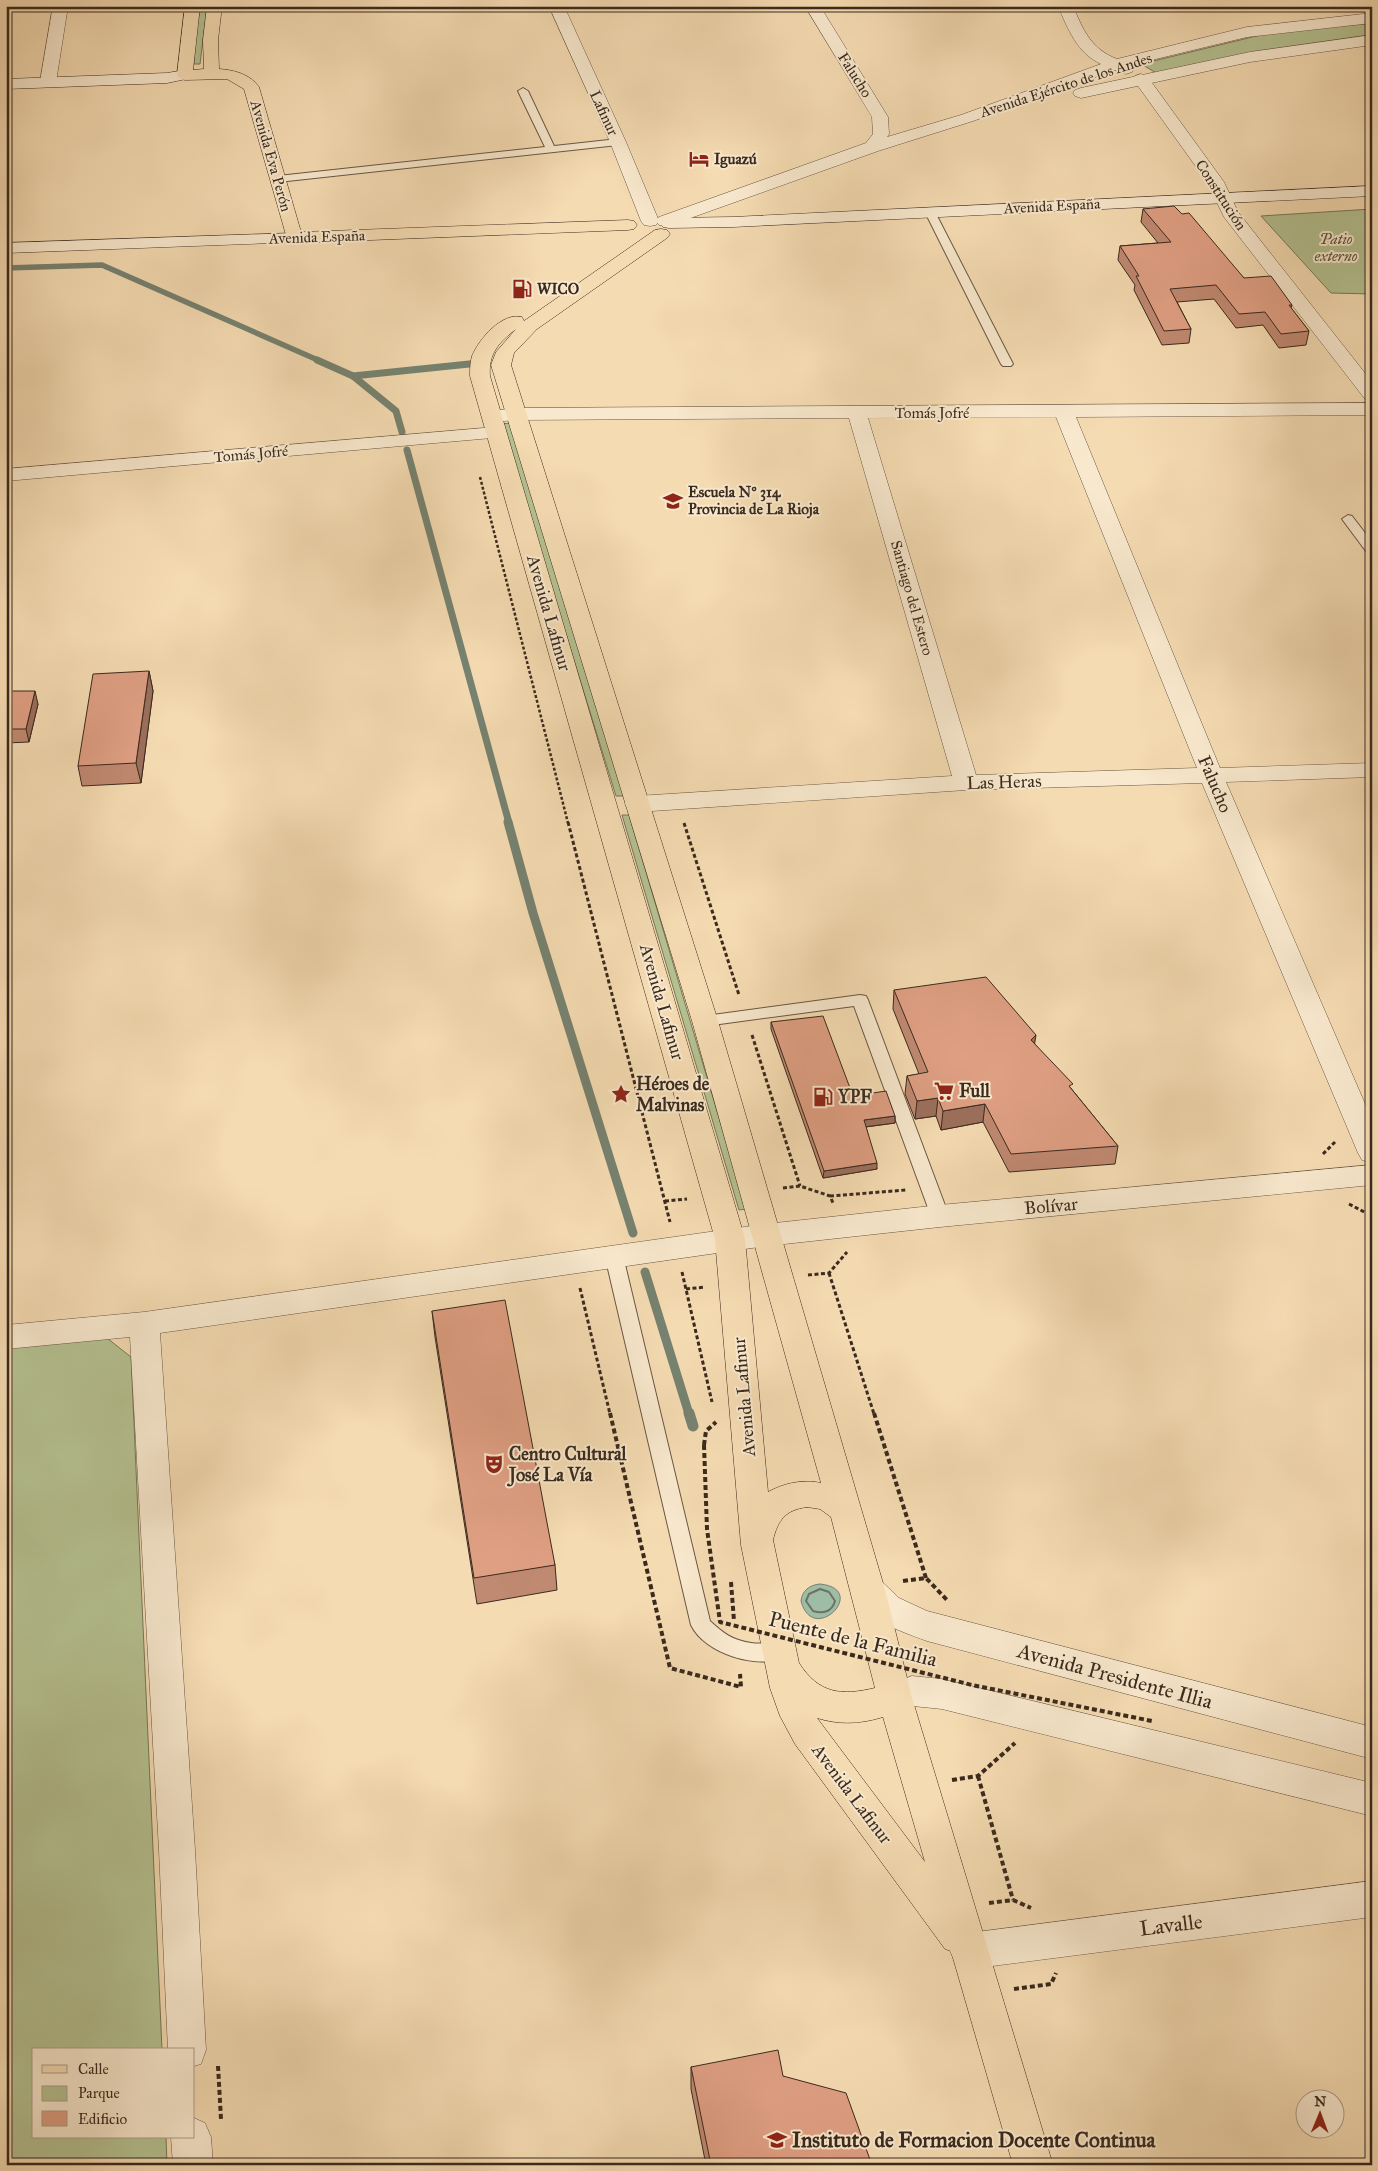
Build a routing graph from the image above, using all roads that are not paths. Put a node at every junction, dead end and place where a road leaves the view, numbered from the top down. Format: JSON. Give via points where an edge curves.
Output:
{"nodes":[{"id":1,"x":61,"y":6,"type":"edge"},
{"id":2,"x":193,"y":6,"type":"edge"},
{"id":3,"x":215,"y":6,"type":"edge"},
{"id":4,"x":556,"y":6,"type":"edge"},
{"id":5,"x":812,"y":6,"type":"edge"},
{"id":6,"x":1065,"y":6,"type":"edge"},
{"id":7,"x":1372,"y":18,"type":"edge"},
{"id":8,"x":1372,"y":40,"type":"edge"},
{"id":9,"x":1117,"y":64,"type":"junction"},
{"id":10,"x":212,"y":74,"type":"junction"},
{"id":11,"x":185,"y":75,"type":"junction"},
{"id":12,"x":6,"y":78,"type":"edge"},
{"id":13,"x":1141,"y":79,"type":"junction"},
{"id":14,"x":49,"y":80,"type":"junction"},
{"id":15,"x":6,"y":84,"type":"edge"},
{"id":16,"x":523,"y":91,"type":"dead end"},
{"id":17,"x":967,"y":118,"type":"junction"},
{"id":18,"x":618,"y":142,"type":"junction"},
{"id":19,"x":872,"y":147,"type":"junction"},
{"id":20,"x":551,"y":150,"type":"junction"},
{"id":21,"x":278,"y":180,"type":"junction"},
{"id":22,"x":1372,"y":191,"type":"edge"},
{"id":23,"x":1223,"y":198,"type":"junction"},
{"id":24,"x":930,"y":212,"type":"junction"},
{"id":25,"x":655,"y":227,"type":"junction"},
{"id":26,"x":294,"y":238,"type":"junction"},
{"id":27,"x":6,"y":248,"type":"edge"},
{"id":28,"x":1007,"y":364,"type":"dead end"},
{"id":29,"x":1372,"y":395,"type":"edge"},
{"id":30,"x":1372,"y":409,"type":"edge"},
{"id":31,"x":1064,"y":412,"type":"junction"},
{"id":32,"x":857,"y":413,"type":"junction"},
{"id":33,"x":501,"y":421,"type":"junction"},
{"id":34,"x":6,"y":476,"type":"edge"},
{"id":35,"x":1348,"y":519,"type":"dead end"},
{"id":36,"x":1372,"y":551,"type":"edge"},
{"id":37,"x":1372,"y":770,"type":"edge"},
{"id":38,"x":1212,"y":777,"type":"junction"},
{"id":39,"x":966,"y":783,"type":"junction"},
{"id":40,"x":637,"y":804,"type":"junction"},
{"id":41,"x":705,"y":1021,"type":"junction"},
{"id":42,"x":1372,"y":1153,"type":"edge"},
{"id":43,"x":1372,"y":1175,"type":"edge"},
{"id":44,"x":940,"y":1216,"type":"junction"},
{"id":45,"x":766,"y":1235,"type":"junction"},
{"id":46,"x":730,"y":1239,"type":"junction"},
{"id":47,"x":614,"y":1256,"type":"junction"},
{"id":48,"x":144,"y":1324,"type":"junction"},
{"id":49,"x":6,"y":1337,"type":"edge"},
{"id":50,"x":844,"y":1509,"type":"junction"},
{"id":51,"x":757,"y":1545,"type":"junction"},
{"id":52,"x":868,"y":1590,"type":"junction"},
{"id":53,"x":780,"y":1657,"type":"junction"},
{"id":54,"x":895,"y":1698,"type":"junction"},
{"id":55,"x":1372,"y":1743,"type":"edge"},
{"id":56,"x":1372,"y":1800,"type":"edge"},
{"id":57,"x":1372,"y":1899,"type":"edge"},
{"id":58,"x":969,"y":1951,"type":"junction"},
{"id":59,"x":202,"y":2055,"type":"edge"},
{"id":60,"x":206,"y":2133,"type":"edge"},
{"id":61,"x":193,"y":2165,"type":"edge"},
{"id":62,"x":1033,"y":2165,"type":"edge"}],
"edges":[{"from":1,"to":14,"type":"street"},
{"from":2,"to":11,"type":"main road"},
{"from":3,"to":10,"type":"main road","via":[[210,43]]},
{"from":4,"to":18,"type":"street","name":"Lafinur"},
{"from":5,"to":19,"type":"street","name":"Falucho","via":[[880,117],[881,134]]},
{"from":6,"to":9,"type":"street","name":"Constitución","via":[[1089,51]]},
{"from":7,"to":9,"type":"street","name":"Avenida Ejército de los Andes","via":[[1247,32]]},
{"from":8,"to":13,"type":"street","name":"Avenida Ejército de los Andes","via":[[1283,51]]},
{"from":9,"to":13,"type":"street","name":"Constitución"},
{"from":9,"to":17,"type":"street","name":"Avenida Ejército de los Andes"},
{"from":10,"to":11,"type":"main road","name":"Avenida Eva Perón"},
{"from":10,"to":21,"type":"main road","name":"Avenida Eva Perón","via":[[229,74],[250,86]]},
{"from":11,"to":14,"type":"street"},
{"from":12,"to":14,"type":"street"},
{"from":13,"to":17,"type":"street","name":"Avenida Ejército de los Andes"},
{"from":13,"to":23,"type":"street","name":"Constitución"},
{"from":14,"to":15,"type":"street"},
{"from":16,"to":20,"type":"lane"},
{"from":17,"to":19,"type":"street","name":"Avenida Ejército de los Andes"},
{"from":18,"to":20,"type":"lane"},
{"from":18,"to":25,"type":"street","name":"Lafinur"},
{"from":19,"to":25,"type":"street","name":"Avenida Ejército de los Andes"},
{"from":20,"to":21,"type":"lane"},
{"from":21,"to":26,"type":"main road","name":"Avenida Eva Perón"},
{"from":22,"to":23,"type":"street","name":"Avenida España"},
{"from":23,"to":24,"type":"street","name":"Avenida España"},
{"from":23,"to":29,"type":"street","name":"Constitución","via":[[1230,213]]},
{"from":24,"to":25,"type":"street","name":"Avenida España"},
{"from":24,"to":28,"type":"lane"},
{"from":25,"to":26,"type":"main road","name":"Avenida España"},
{"from":25,"to":33,"type":"main road","name":"Avenida Lafinur","via":[[503,329],[487,345],[479,368]]},
{"from":26,"to":27,"type":"street","name":"Avenida España"},
{"from":30,"to":31,"type":"street","name":"Tomás Jofré"},
{"from":31,"to":32,"type":"street","name":"Tomás Jofré"},
{"from":31,"to":38,"type":"street","name":"Falucho"},
{"from":32,"to":33,"type":"street","name":"Tomás Jofré"},
{"from":32,"to":39,"type":"street","name":"Santiago del Estero"},
{"from":33,"to":34,"type":"street","name":"Tomás Jofré","via":[[470,435]]},
{"from":33,"to":40,"type":"main road","name":"Avenida Lafinur"},
{"from":33,"to":46,"type":"main road","name":"Avenida Lafinur"},
{"from":35,"to":36,"type":"lane"},
{"from":37,"to":38,"type":"street","name":"Las Heras"},
{"from":38,"to":39,"type":"street","name":"Las Heras"},
{"from":38,"to":42,"type":"street","name":"Falucho"},
{"from":39,"to":40,"type":"street","name":"Las Heras"},
{"from":40,"to":41,"type":"main road","name":"Avenida Lafinur"},
{"from":41,"to":44,"type":"lane","via":[[860,1000]]},
{"from":41,"to":45,"type":"main road","name":"Avenida Lafinur"},
{"from":43,"to":44,"type":"street","name":"Bolívar"},
{"from":44,"to":45,"type":"street","name":"Bolívar"},
{"from":45,"to":46,"type":"street","name":"Bolívar"},
{"from":45,"to":50,"type":"main road","name":"Avenida Lafinur"},
{"from":46,"to":47,"type":"street","name":"Bolívar"},
{"from":46,"to":51,"type":"main road","name":"Avenida Lafinur"},
{"from":47,"to":48,"type":"street","name":"Bolívar"},
{"from":47,"to":53,"type":"lane","via":[[700,1625],[722,1644]]},
{"from":48,"to":49,"type":"street","name":"Bolívar"},
{"from":48,"to":59,"type":"street"},
{"from":50,"to":51,"type":"main road","via":[[816,1495],[784,1498],[772,1506],[760,1522]]},
{"from":50,"to":52,"type":"main road","name":"Avenida Lafinur"},
{"from":51,"to":53,"type":"main road","name":"Avenida Lafinur"},
{"from":52,"to":54,"type":"main road","name":"Avenida Lafinur"},
{"from":52,"to":55,"type":"street","name":"Avenida Presidente Illia","via":[[890,1611],[927,1626]]},
{"from":53,"to":54,"type":"main road","via":[[793,1684],[822,1704],[853,1709]]},
{"from":53,"to":58,"type":"main road","name":"Avenida Lafinur","via":[[790,1700],[807,1732]]},
{"from":54,"to":56,"type":"street","via":[[912,1691],[930,1692]]},
{"from":54,"to":58,"type":"main road","name":"Avenida Lafinur"},
{"from":57,"to":58,"type":"street","name":"Lavalle"},
{"from":58,"to":62,"type":"main road","name":"Avenida Lafinur"},
{"from":60,"to":61,"type":"street"}]}
